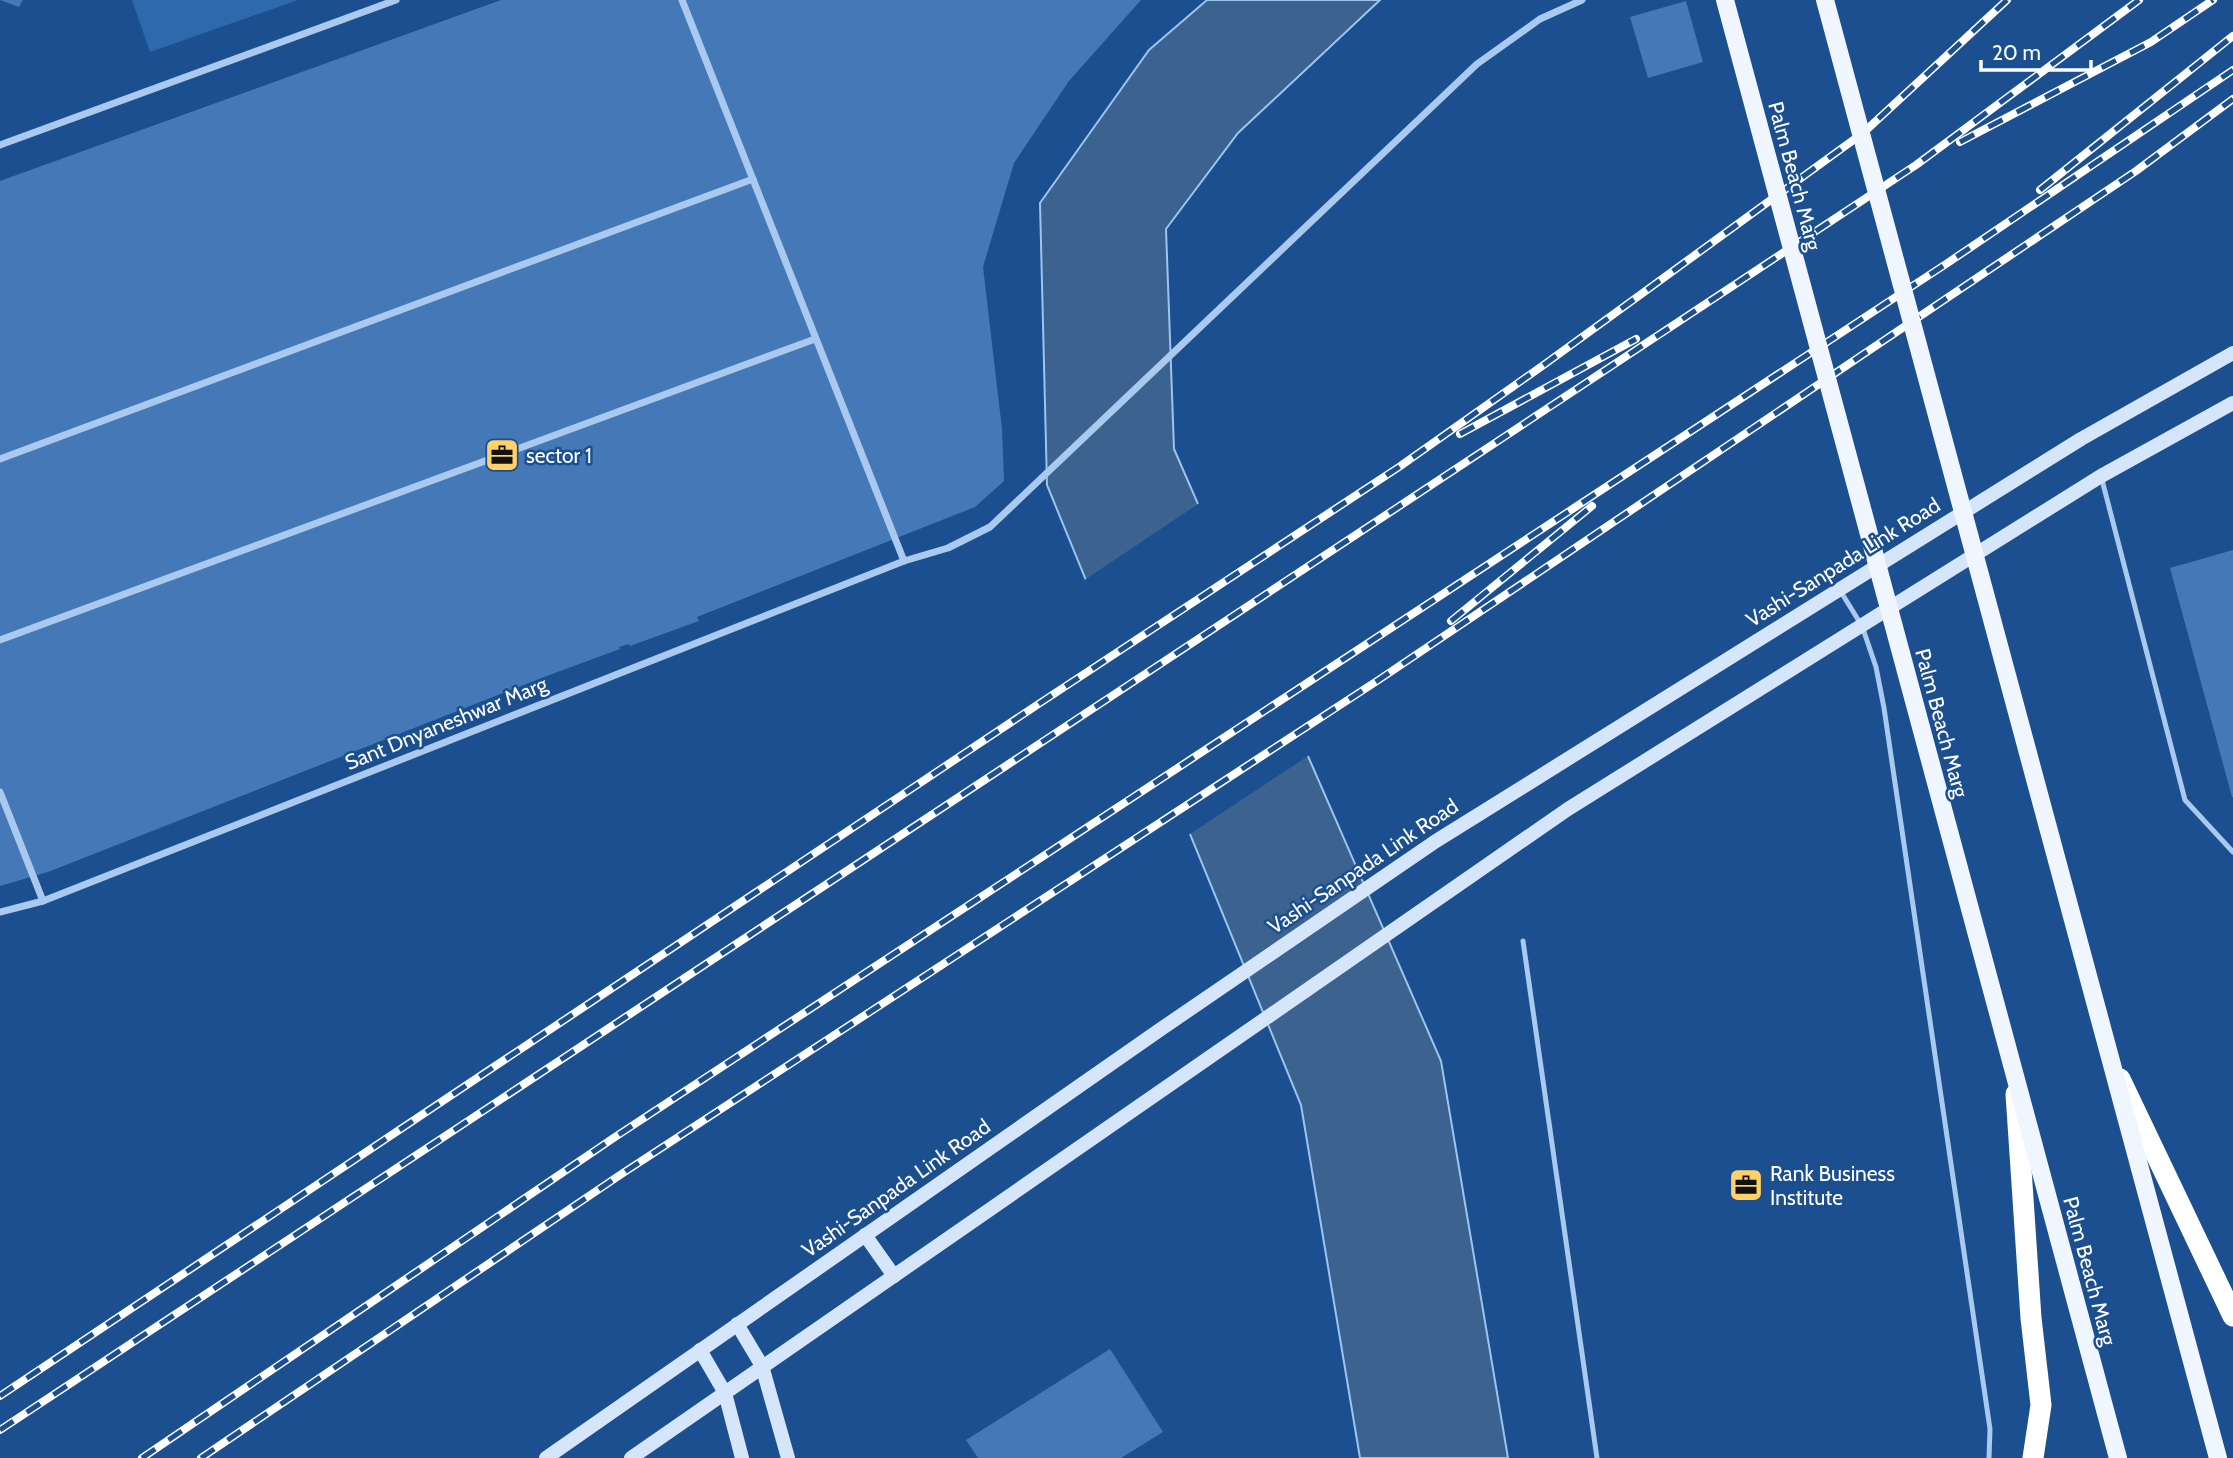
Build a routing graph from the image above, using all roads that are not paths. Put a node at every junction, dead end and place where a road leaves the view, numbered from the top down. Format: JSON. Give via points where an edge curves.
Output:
{"nodes":[{"id":1,"x":396,"y":0,"type":"edge"},
{"id":2,"x":682,"y":0,"type":"edge"},
{"id":3,"x":1582,"y":0,"type":"edge"},
{"id":4,"x":1724,"y":0,"type":"edge"},
{"id":5,"x":1825,"y":0,"type":"edge"},
{"id":6,"x":0,"y":145,"type":"edge"},
{"id":7,"x":753,"y":179,"type":"junction"},
{"id":8,"x":815,"y":339,"type":"junction"},
{"id":9,"x":2233,"y":353,"type":"edge"},
{"id":10,"x":2233,"y":403,"type":"edge"},
{"id":11,"x":0,"y":459,"type":"edge"},
{"id":12,"x":2101,"y":477,"type":"junction"},
{"id":13,"x":904,"y":562,"type":"junction"},
{"id":14,"x":1840,"y":589,"type":"junction"},
{"id":15,"x":1862,"y":626,"type":"junction"},
{"id":16,"x":0,"y":640,"type":"edge"},
{"id":17,"x":0,"y":792,"type":"edge"},
{"id":18,"x":2233,"y":852,"type":"edge"},
{"id":19,"x":43,"y":901,"type":"junction"},
{"id":20,"x":0,"y":912,"type":"edge"},
{"id":21,"x":1523,"y":941,"type":"dead end"},
{"id":22,"x":2110,"y":1059,"type":"junction"},
{"id":23,"x":2016,"y":1085,"type":"junction"},
{"id":24,"x":865,"y":1235,"type":"junction"},
{"id":25,"x":894,"y":1276,"type":"junction"},
{"id":26,"x":2233,"y":1317,"type":"edge"},
{"id":27,"x":737,"y":1324,"type":"junction"},
{"id":28,"x":700,"y":1350,"type":"junction"},
{"id":29,"x":762,"y":1366,"type":"junction"},
{"id":30,"x":725,"y":1393,"type":"junction"},
{"id":31,"x":546,"y":1458,"type":"edge"},
{"id":32,"x":631,"y":1458,"type":"edge"},
{"id":33,"x":742,"y":1458,"type":"edge"},
{"id":34,"x":788,"y":1458,"type":"edge"},
{"id":35,"x":1597,"y":1458,"type":"edge"},
{"id":36,"x":1989,"y":1458,"type":"edge"},
{"id":37,"x":2033,"y":1458,"type":"edge"},
{"id":38,"x":2118,"y":1458,"type":"edge"},
{"id":39,"x":2218,"y":1458,"type":"edge"}],
"edges":[{"from":1,"to":6,"type":"street"},
{"from":2,"to":7,"type":"street"},
{"from":3,"to":13,"type":"street","name":"Sant Dnyaneshwar Marg","via":[[1540,19],[1477,64],[990,527],[948,548]]},
{"from":4,"to":23,"type":"main road","name":"Palm Beach Marg","bridge":true},
{"from":5,"to":22,"type":"main road","bridge":true},
{"from":7,"to":8,"type":"street"},
{"from":7,"to":11,"type":"street"},
{"from":8,"to":13,"type":"street"},
{"from":8,"to":16,"type":"street"},
{"from":9,"to":14,"type":"main road","name":"Vashi-Sanpada Link Road","via":[[2081,439]]},
{"from":10,"to":12,"type":"main road"},
{"from":12,"to":15,"type":"main road"},
{"from":12,"to":18,"type":"lane","via":[[2185,800]]},
{"from":13,"to":19,"type":"street","name":"Sant Dnyaneshwar Marg"},
{"from":14,"to":15,"type":"lane"},
{"from":14,"to":24,"type":"main road","name":"Vashi-Sanpada Link Road","via":[[1436,841]]},
{"from":15,"to":25,"type":"main road","via":[[1567,809]]},
{"from":15,"to":36,"type":"lane","via":[[1884,708],[1990,1429]]},
{"from":17,"to":19,"type":"street"},
{"from":19,"to":20,"type":"street","name":"Sant Dnyaneshwar Marg"},
{"from":21,"to":35,"type":"lane"},
{"from":22,"to":26,"type":"highway","bridge":true},
{"from":22,"to":39,"type":"main road","bridge":true},
{"from":23,"to":37,"type":"highway","bridge":true,"via":[[2041,1405]]},
{"from":23,"to":38,"type":"main road","name":"Palm Beach Marg","bridge":true},
{"from":24,"to":25,"type":"main road"},
{"from":24,"to":27,"type":"main road","name":"Vashi-Sanpada Link Road"},
{"from":25,"to":29,"type":"main road"},
{"from":27,"to":28,"type":"main road","name":"Vashi-Sanpada Link Road"},
{"from":27,"to":29,"type":"main road"},
{"from":28,"to":30,"type":"main road"},
{"from":28,"to":31,"type":"main road","name":"Vashi-Sanpada Link Road"},
{"from":29,"to":30,"type":"main road"},
{"from":29,"to":34,"type":"main road"},
{"from":30,"to":32,"type":"main road"},
{"from":30,"to":33,"type":"main road"}]}
